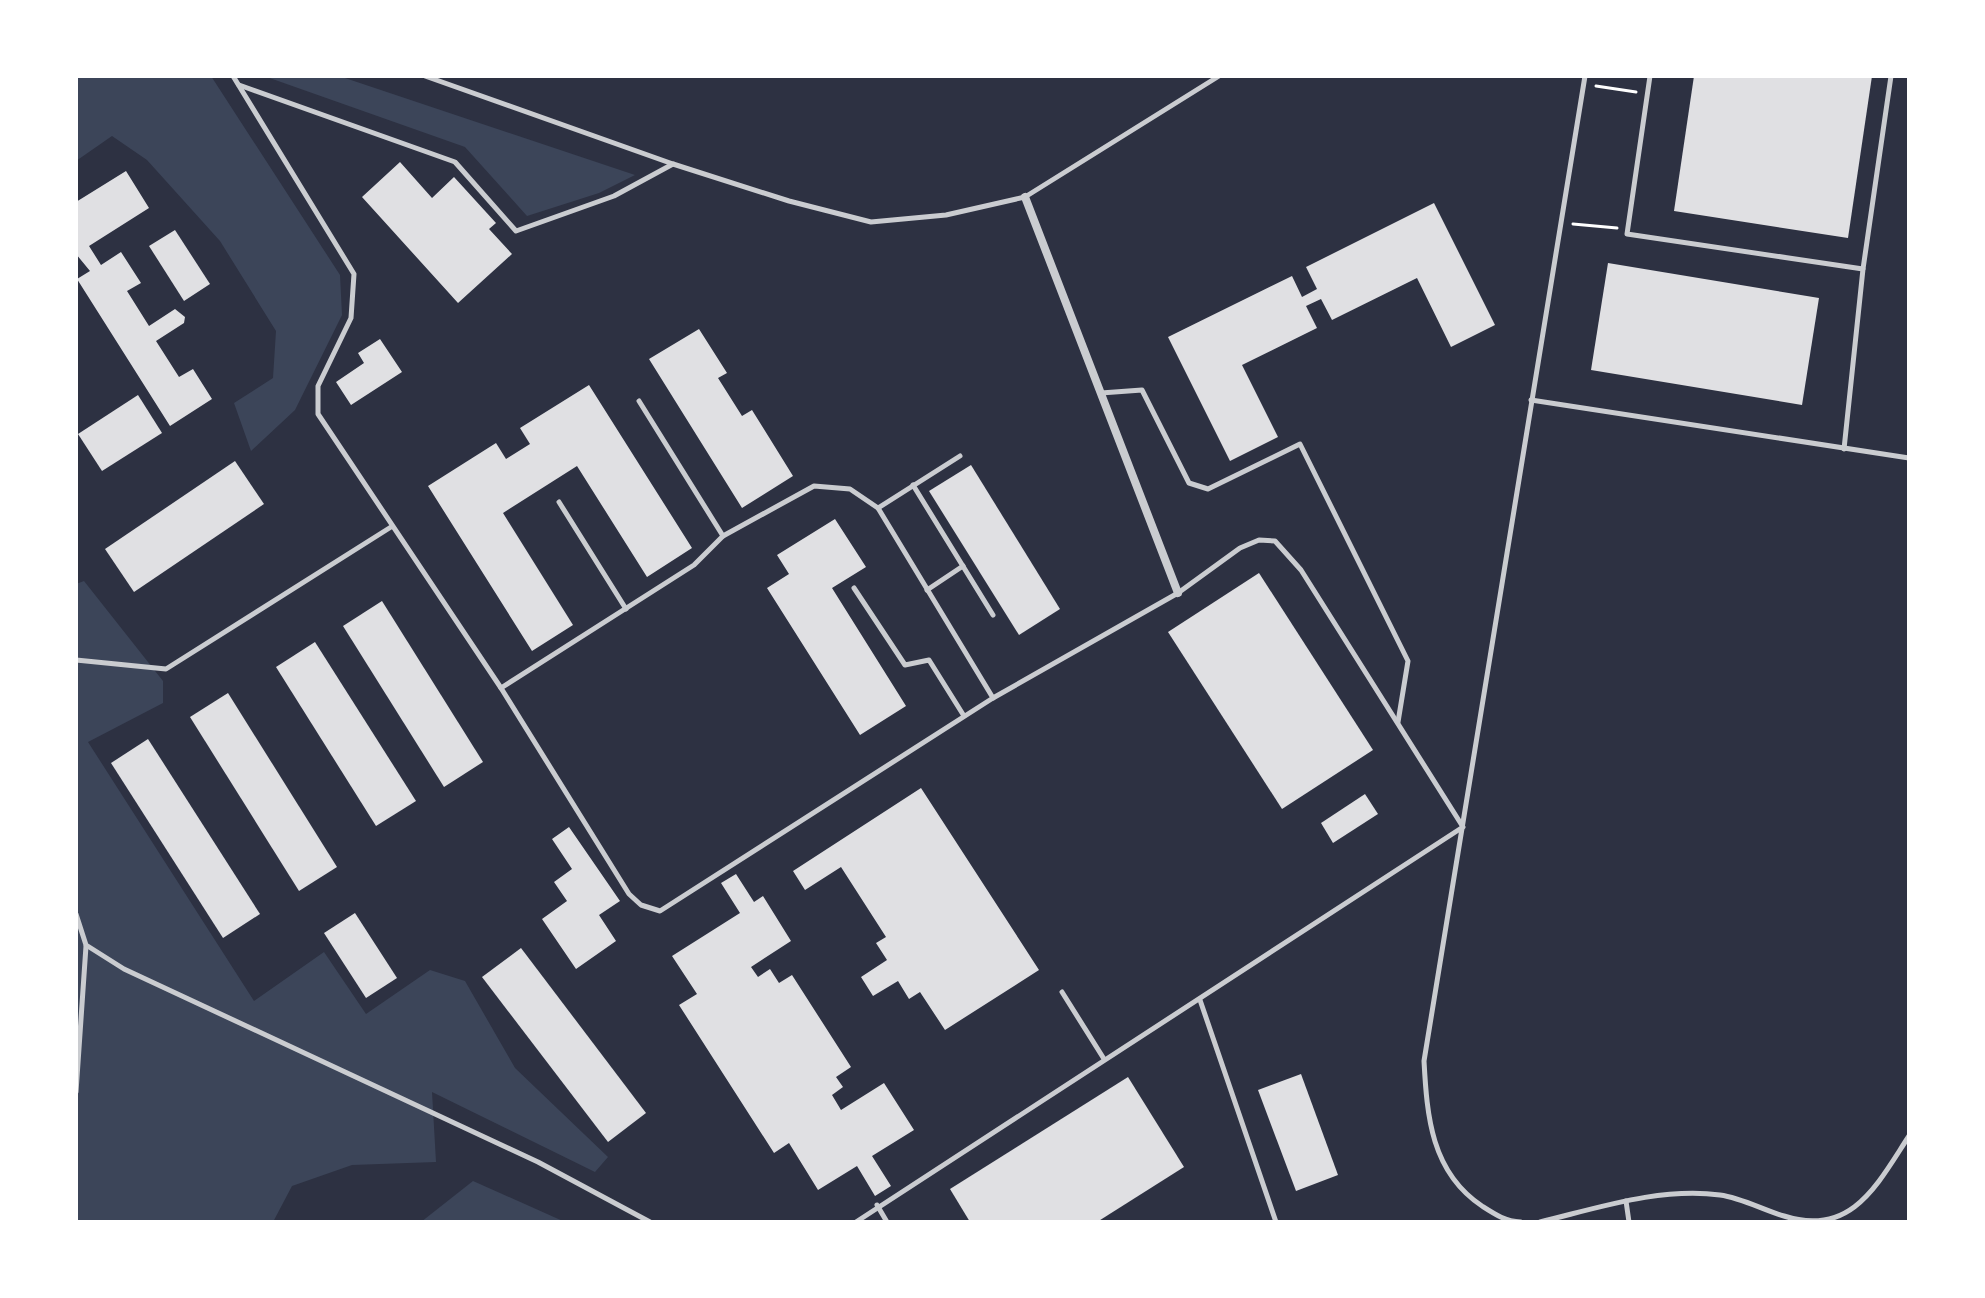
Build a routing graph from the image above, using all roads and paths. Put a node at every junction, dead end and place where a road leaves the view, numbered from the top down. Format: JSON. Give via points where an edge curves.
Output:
{"nodes":[{"id":1,"x":233,"y":76,"type":"edge"},
{"id":2,"x":425,"y":76,"type":"edge"},
{"id":3,"x":1219,"y":76,"type":"edge"},
{"id":4,"x":1585,"y":76,"type":"edge"},
{"id":5,"x":1650,"y":76,"type":"edge"},
{"id":6,"x":1891,"y":76,"type":"edge"},
{"id":7,"x":238,"y":84,"type":"junction"},
{"id":8,"x":1584,"y":84,"type":"junction"},
{"id":9,"x":1647,"y":94,"type":"junction"},
{"id":10,"x":673,"y":164,"type":"junction"},
{"id":11,"x":1025,"y":197,"type":"junction"},
{"id":12,"x":1561,"y":223,"type":"junction"},
{"id":13,"x":1627,"y":229,"type":"junction"},
{"id":14,"x":1863,"y":269,"type":"junction"},
{"id":15,"x":1101,"y":393,"type":"junction"},
{"id":16,"x":1531,"y":400,"type":"junction"},
{"id":17,"x":639,"y":401,"type":"dead end"},
{"id":18,"x":1844,"y":449,"type":"junction"},
{"id":19,"x":960,"y":456,"type":"dead end"},
{"id":20,"x":1909,"y":458,"type":"edge"},
{"id":21,"x":913,"y":485,"type":"junction"},
{"id":22,"x":559,"y":502,"type":"dead end"},
{"id":23,"x":878,"y":508,"type":"junction"},
{"id":24,"x":391,"y":527,"type":"junction"},
{"id":25,"x":723,"y":536,"type":"junction"},
{"id":26,"x":963,"y":566,"type":"junction"},
{"id":27,"x":854,"y":588,"type":"dead end"},
{"id":28,"x":927,"y":590,"type":"junction"},
{"id":29,"x":1178,"y":593,"type":"junction"},
{"id":30,"x":626,"y":609,"type":"junction"},
{"id":31,"x":993,"y":615,"type":"dead end"},
{"id":32,"x":76,"y":660,"type":"edge"},
{"id":33,"x":501,"y":688,"type":"junction"},
{"id":34,"x":993,"y":698,"type":"junction"},
{"id":35,"x":964,"y":716,"type":"junction"},
{"id":36,"x":1397,"y":723,"type":"junction"},
{"id":37,"x":1463,"y":827,"type":"junction"},
{"id":38,"x":76,"y":914,"type":"edge"},
{"id":39,"x":86,"y":945,"type":"junction"},
{"id":40,"x":1062,"y":992,"type":"dead end"},
{"id":41,"x":1200,"y":1000,"type":"junction"},
{"id":42,"x":1104,"y":1059,"type":"junction"},
{"id":43,"x":76,"y":1092,"type":"edge"},
{"id":44,"x":1909,"y":1136,"type":"edge"},
{"id":45,"x":1626,"y":1201,"type":"junction"},
{"id":46,"x":877,"y":1205,"type":"junction"},
{"id":47,"x":650,"y":1222,"type":"edge"},
{"id":48,"x":856,"y":1222,"type":"edge"},
{"id":49,"x":887,"y":1222,"type":"edge"},
{"id":50,"x":1276,"y":1222,"type":"edge"},
{"id":51,"x":1521,"y":1222,"type":"edge"},
{"id":52,"x":1540,"y":1222,"type":"edge"},
{"id":53,"x":1629,"y":1222,"type":"edge"}],
"edges":[{"from":1,"to":7,"type":"lane"},
{"from":2,"to":10,"type":"lane"},
{"from":3,"to":11,"type":"lane"},
{"from":4,"to":8,"type":"lane"},
{"from":5,"to":9,"type":"lane"},
{"from":6,"to":14,"type":"lane"},
{"from":7,"to":10,"type":"lane","via":[[455,162],[516,231],[614,196]]},
{"from":7,"to":24,"type":"lane","via":[[354,274],[351,318],[318,386],[318,414]]},
{"from":8,"to":9,"type":"path"},
{"from":8,"to":12,"type":"lane"},
{"from":9,"to":13,"type":"lane"},
{"from":10,"to":11,"type":"lane","via":[[871,222],[946,215]]},
{"from":11,"to":15,"type":"street"},
{"from":12,"to":13,"type":"path"},
{"from":12,"to":16,"type":"lane"},
{"from":13,"to":14,"type":"lane","via":[[1627,234]]},
{"from":14,"to":18,"type":"lane"},
{"from":15,"to":29,"type":"street"},
{"from":15,"to":36,"type":"lane","via":[[1142,390],[1189,483],[1208,489],[1300,444],[1408,661]]},
{"from":16,"to":18,"type":"lane"},
{"from":16,"to":37,"type":"lane"},
{"from":17,"to":25,"type":"lane"},
{"from":18,"to":20,"type":"lane"},
{"from":19,"to":21,"type":"lane"},
{"from":21,"to":23,"type":"lane"},
{"from":21,"to":26,"type":"lane"},
{"from":22,"to":30,"type":"lane"},
{"from":23,"to":25,"type":"lane","via":[[850,489],[814,486]]},
{"from":23,"to":28,"type":"lane"},
{"from":24,"to":32,"type":"lane","via":[[166,669]]},
{"from":24,"to":33,"type":"lane"},
{"from":25,"to":30,"type":"lane","via":[[694,565]]},
{"from":26,"to":28,"type":"lane"},
{"from":26,"to":31,"type":"lane"},
{"from":27,"to":35,"type":"lane","via":[[905,665],[929,660]]},
{"from":28,"to":34,"type":"lane"},
{"from":29,"to":34,"type":"lane"},
{"from":29,"to":36,"type":"lane","via":[[1240,548],[1259,540],[1275,541],[1301,570]]},
{"from":30,"to":33,"type":"lane"},
{"from":33,"to":35,"type":"lane","via":[[629,894],[660,911]]},
{"from":34,"to":35,"type":"lane"},
{"from":36,"to":37,"type":"lane"},
{"from":37,"to":41,"type":"lane"},
{"from":37,"to":51,"type":"lane","via":[[1424,1061],[1426,1109],[1448,1174],[1505,1221]]},
{"from":38,"to":39,"type":"lane"},
{"from":39,"to":43,"type":"lane"},
{"from":39,"to":47,"type":"lane","via":[[124,969],[538,1162]]},
{"from":40,"to":42,"type":"lane"},
{"from":41,"to":42,"type":"lane"},
{"from":41,"to":50,"type":"lane"},
{"from":42,"to":46,"type":"lane"},
{"from":44,"to":45,"type":"lane","via":[[1867,1200],[1811,1221],[1722,1195]]},
{"from":45,"to":52,"type":"lane"},
{"from":45,"to":53,"type":"lane"},
{"from":46,"to":48,"type":"lane"},
{"from":46,"to":49,"type":"lane"}]}
